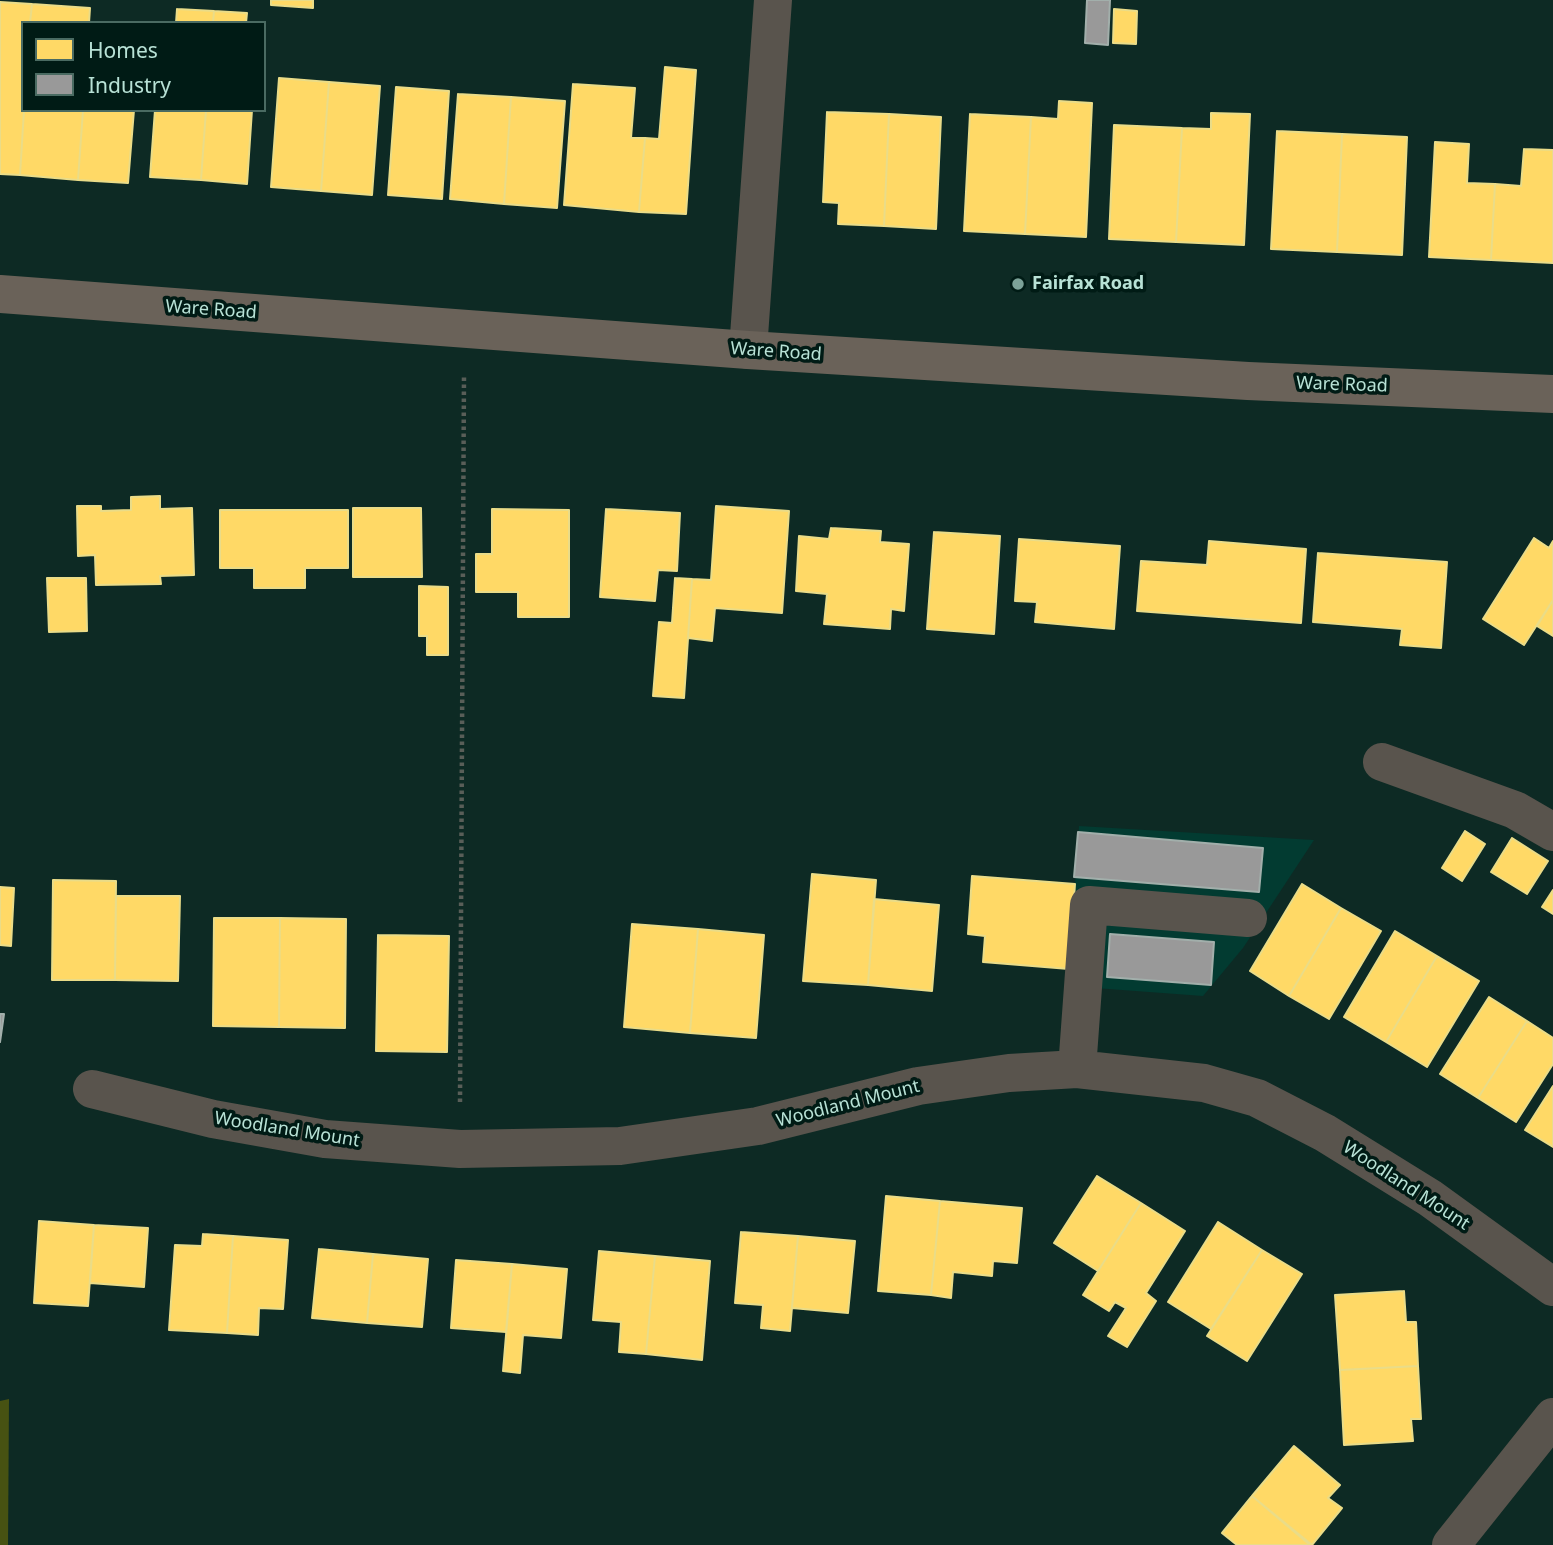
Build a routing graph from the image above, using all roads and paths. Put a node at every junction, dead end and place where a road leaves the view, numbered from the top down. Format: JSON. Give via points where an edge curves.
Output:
{"nodes":[{"id":1,"x":773,"y":0,"type":"edge"},
{"id":2,"x":0,"y":294,"type":"edge"},
{"id":3,"x":748,"y":350,"type":"junction"},
{"id":4,"x":464,"y":386,"type":"dead end"},
{"id":5,"x":1553,"y":394,"type":"edge"},
{"id":6,"x":1382,"y":762,"type":"dead end"},
{"id":7,"x":1553,"y":832,"type":"edge"},
{"id":8,"x":1248,"y":918,"type":"dead end"},
{"id":9,"x":1077,"y":1069,"type":"junction"},
{"id":10,"x":92,"y":1089,"type":"dead end"},
{"id":11,"x":460,"y":1107,"type":"dead end"},
{"id":12,"x":1553,"y":1287,"type":"edge"},
{"id":13,"x":1553,"y":1418,"type":"edge"},
{"id":14,"x":1451,"y":1545,"type":"edge"}],
"edges":[{"from":1,"to":3,"type":"street"},
{"from":2,"to":3,"type":"main road","name":"Ware Road"},
{"from":3,"to":5,"type":"main road","name":"Ware Road","via":[[1248,381]]},
{"from":4,"to":11,"type":"path"},
{"from":6,"to":7,"type":"street","via":[[1515,810]]},
{"from":8,"to":9,"type":"street","via":[[1089,905]]},
{"from":9,"to":10,"type":"street","name":"Woodland Mount","via":[[918,1086],[758,1126],[607,1147],[460,1149],[325,1139],[213,1119]]},
{"from":9,"to":12,"type":"street","name":"Woodland Mount","via":[[1204,1083],[1257,1098],[1325,1133],[1430,1198]]},
{"from":13,"to":14,"type":"street"}]}
